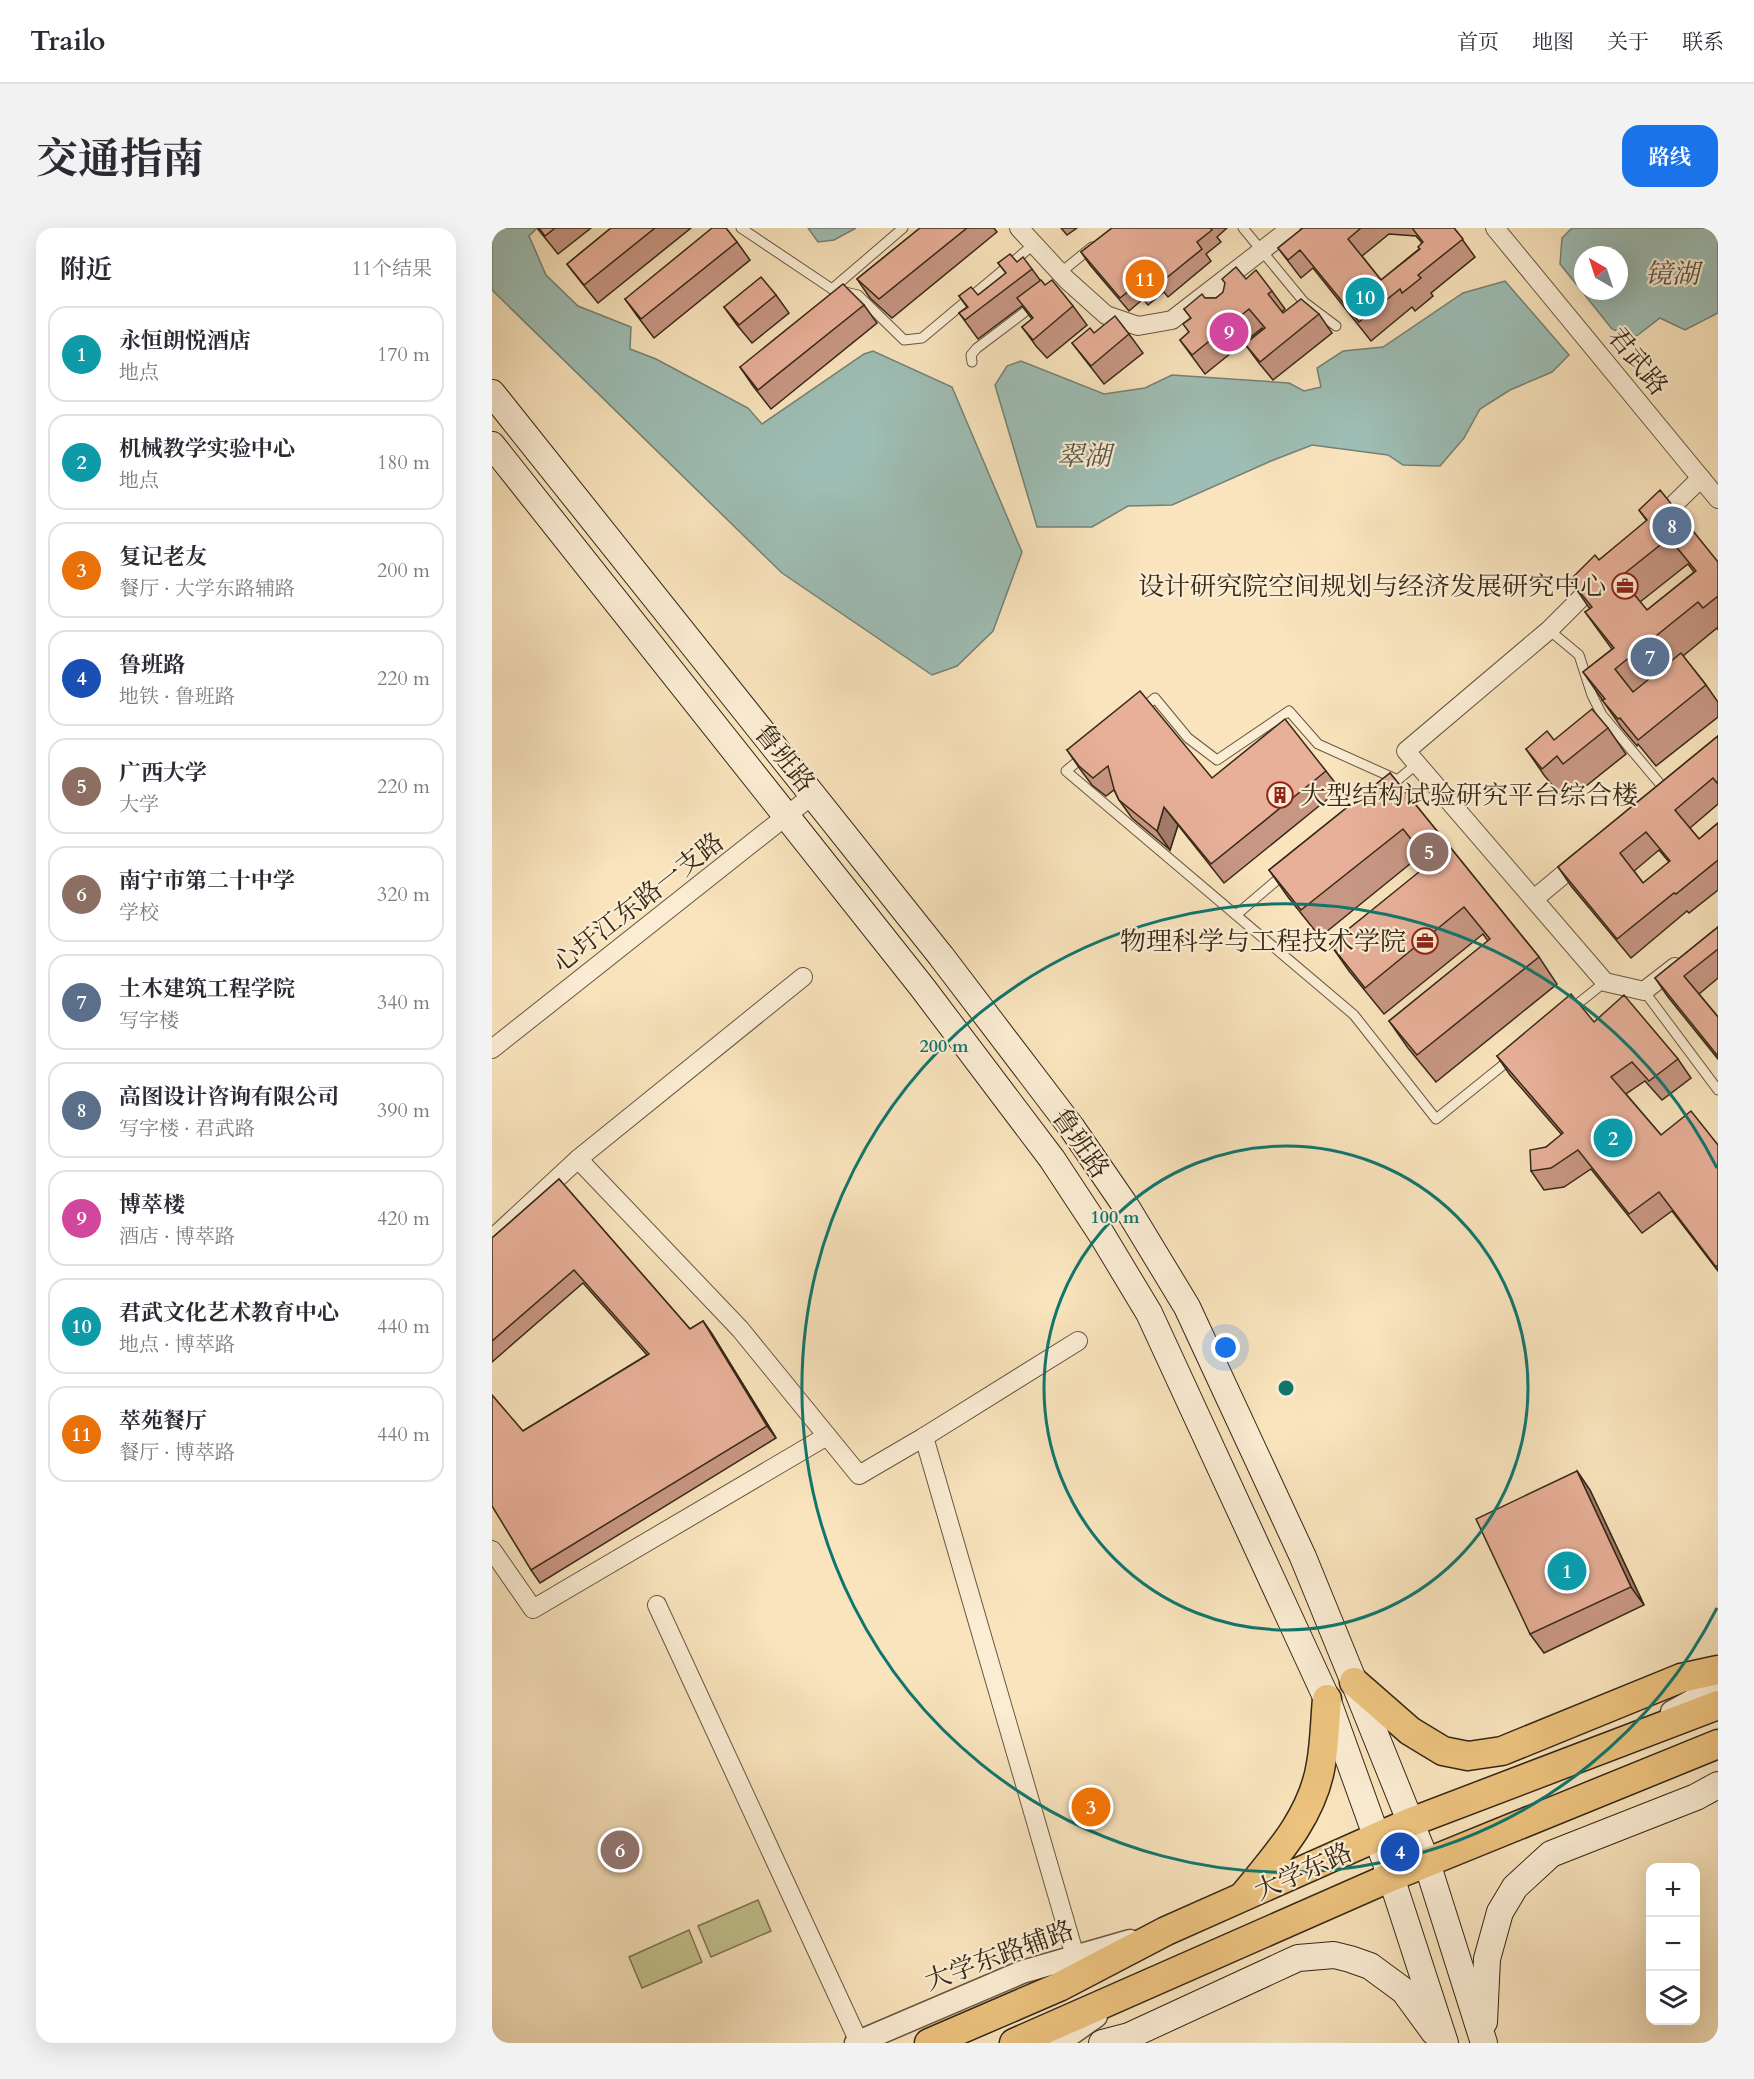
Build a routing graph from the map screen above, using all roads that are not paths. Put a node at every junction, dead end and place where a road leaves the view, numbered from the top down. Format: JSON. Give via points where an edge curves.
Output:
{"nodes":[{"id":1,"x":741,"y":228,"type":"edge"},
{"id":2,"x":903,"y":228,"type":"edge"},
{"id":3,"x":1019,"y":228,"type":"edge"},
{"id":4,"x":1243,"y":228,"type":"edge"},
{"id":5,"x":1291,"y":228,"type":"edge"},
{"id":6,"x":1495,"y":228,"type":"edge"},
{"id":7,"x":1096,"y":243,"type":"edge"},
{"id":8,"x":1033,"y":245,"type":"junction"},
{"id":9,"x":1262,"y":251,"type":"junction"},
{"id":10,"x":1062,"y":280,"type":"junction"},
{"id":11,"x":832,"y":289,"type":"junction"},
{"id":12,"x":1040,"y":300,"type":"edge"},
{"id":13,"x":1336,"y":326,"type":"dead end"},
{"id":14,"x":972,"y":362,"type":"dead end"},
{"id":15,"x":492,"y":393,"type":"edge"},
{"id":16,"x":492,"y":445,"type":"edge"},
{"id":17,"x":1701,"y":478,"type":"junction"},
{"id":18,"x":1718,"y":499,"type":"edge"},
{"id":19,"x":1642,"y":537,"type":"edge"},
{"id":20,"x":1608,"y":571,"type":"edge"},
{"id":21,"x":1549,"y":630,"type":"junction"},
{"id":22,"x":1137,"y":713,"type":"edge"},
{"id":23,"x":1093,"y":749,"type":"edge"},
{"id":24,"x":1418,"y":763,"type":"junction"},
{"id":25,"x":1683,"y":776,"type":"edge"},
{"id":26,"x":1398,"y":780,"type":"junction"},
{"id":27,"x":1389,"y":787,"type":"edge"},
{"id":28,"x":1666,"y":791,"type":"junction"},
{"id":29,"x":814,"y":794,"type":"junction"},
{"id":30,"x":1648,"y":805,"type":"edge"},
{"id":31,"x":787,"y":817,"type":"junction"},
{"id":32,"x":1595,"y":849,"type":"edge"},
{"id":33,"x":1290,"y":870,"type":"edge"},
{"id":34,"x":1534,"y":899,"type":"junction"},
{"id":35,"x":1236,"y":915,"type":"junction"},
{"id":36,"x":1690,"y":954,"type":"edge"},
{"id":37,"x":803,"y":977,"type":"dead end"},
{"id":38,"x":1605,"y":982,"type":"junction"},
{"id":39,"x":1644,"y":991,"type":"junction"},
{"id":40,"x":1561,"y":1018,"type":"edge"},
{"id":41,"x":492,"y":1049,"type":"edge"},
{"id":42,"x":1516,"y":1054,"type":"edge"},
{"id":43,"x":1718,"y":1090,"type":"edge"},
{"id":44,"x":578,"y":1159,"type":"junction"},
{"id":45,"x":492,"y":1239,"type":"edge"},
{"id":46,"x":1078,"y":1341,"type":"dead end"},
{"id":47,"x":827,"y":1436,"type":"junction"},
{"id":48,"x":924,"y":1437,"type":"junction"},
{"id":49,"x":492,"y":1550,"type":"edge"},
{"id":50,"x":657,"y":1605,"type":"dead end"},
{"id":51,"x":1718,"y":1670,"type":"edge"},
{"id":52,"x":1354,"y":1682,"type":"junction"},
{"id":53,"x":1718,"y":1686,"type":"edge"},
{"id":54,"x":1327,"y":1699,"type":"junction"},
{"id":55,"x":1718,"y":1705,"type":"edge"},
{"id":56,"x":1621,"y":1742,"type":"junction"},
{"id":57,"x":1718,"y":1744,"type":"edge"},
{"id":58,"x":1718,"y":1757,"type":"edge"},
{"id":59,"x":1634,"y":1779,"type":"junction"},
{"id":60,"x":1718,"y":1785,"type":"edge"},
{"id":61,"x":1411,"y":1822,"type":"junction"},
{"id":62,"x":1377,"y":1838,"type":"junction"},
{"id":63,"x":1427,"y":1863,"type":"junction"},
{"id":64,"x":1391,"y":1877,"type":"junction"},
{"id":65,"x":1240,"y":1899,"type":"junction"},
{"id":66,"x":1166,"y":1931,"type":"junction"},
{"id":67,"x":1075,"y":1956,"type":"junction"},
{"id":68,"x":1121,"y":1997,"type":"junction"},
{"id":69,"x":857,"y":2042,"type":"edge"},
{"id":70,"x":1484,"y":2042,"type":"edge"},
{"id":71,"x":929,"y":2043,"type":"edge"},
{"id":72,"x":1014,"y":2043,"type":"edge"},
{"id":73,"x":1058,"y":2043,"type":"edge"},
{"id":74,"x":1102,"y":2043,"type":"edge"},
{"id":75,"x":1444,"y":2043,"type":"edge"}],
"edges":[{"from":1,"to":11,"type":"lane"},
{"from":2,"to":11,"type":"lane"},
{"from":3,"to":8,"type":"street"},
{"from":4,"to":9,"type":"lane"},
{"from":5,"to":9,"type":"street"},
{"from":6,"to":17,"type":"street","name":"君武路"},
{"from":7,"to":10,"type":"lane"},
{"from":8,"to":10,"type":"street"},
{"from":8,"to":11,"type":"lane","via":[[922,338],[904,340],[858,295]]},
{"from":9,"to":10,"type":"street","via":[[1172,320],[1138,326],[1106,315]]},
{"from":9,"to":13,"type":"lane","via":[[1304,302]]},
{"from":12,"to":14,"type":"lane","via":[[978,348],[971,355]]},
{"from":15,"to":29,"type":"main road","name":"鲁班路"},
{"from":16,"to":31,"type":"main road","name":"鲁班路"},
{"from":17,"to":18,"type":"street","name":"君武路"},
{"from":17,"to":19,"type":"street"},
{"from":20,"to":21,"type":"street"},
{"from":21,"to":24,"type":"street","via":[[1406,751]]},
{"from":21,"to":28,"type":"lane","via":[[1579,655],[1602,715]]},
{"from":22,"to":26,"type":"lane","via":[[1155,698],[1188,738],[1217,760],[1289,711],[1318,744]]},
{"from":23,"to":35,"type":"lane","via":[[1066,771]]},
{"from":24,"to":26,"type":"lane"},
{"from":24,"to":34,"type":"street"},
{"from":25,"to":28,"type":"street"},
{"from":26,"to":27,"type":"lane"},
{"from":28,"to":30,"type":"street"},
{"from":29,"to":31,"type":"street","name":"心圩江东路一支路"},
{"from":29,"to":52,"type":"main road","name":"鲁班路","via":[[1072,1128],[1133,1218],[1187,1307],[1303,1557]]},
{"from":31,"to":41,"type":"street","name":"心圩江东路一支路"},
{"from":31,"to":54,"type":"main road","name":"鲁班路","via":[[1052,1159],[1108,1244],[1149,1313]]},
{"from":32,"to":34,"type":"street"},
{"from":33,"to":35,"type":"lane"},
{"from":34,"to":38,"type":"street"},
{"from":35,"to":42,"type":"lane","via":[[1354,1016],[1437,1119]]},
{"from":36,"to":39,"type":"street"},
{"from":37,"to":44,"type":"street"},
{"from":38,"to":39,"type":"street"},
{"from":38,"to":40,"type":"lane"},
{"from":39,"to":43,"type":"lane"},
{"from":44,"to":45,"type":"street"},
{"from":44,"to":47,"type":"street","via":[[740,1329]]},
{"from":46,"to":48,"type":"street"},
{"from":47,"to":48,"type":"street","via":[[858,1475]]},
{"from":47,"to":49,"type":"street","via":[[533,1609]]},
{"from":48,"to":67,"type":"street"},
{"from":50,"to":69,"type":"street"},
{"from":51,"to":52,"type":"main road","via":[[1681,1678],[1502,1750],[1468,1756],[1443,1751],[1410,1731]]},
{"from":52,"to":61,"type":"main road","name":"鲁班路"},
{"from":53,"to":56,"type":"street"},
{"from":54,"to":62,"type":"main road","name":"鲁班路"},
{"from":54,"to":65,"type":"main road","via":[[1321,1765],[1308,1808],[1284,1846]]},
{"from":55,"to":56,"type":"main road","name":"大学东路"},
{"from":56,"to":61,"type":"main road","name":"大学东路"},
{"from":57,"to":59,"type":"main road","name":"大学东路"},
{"from":58,"to":59,"type":"street"},
{"from":59,"to":63,"type":"main road","name":"大学东路"},
{"from":60,"to":70,"type":"main road","via":[[1551,1854],[1515,1887],[1500,1912],[1487,1959]]},
{"from":61,"to":62,"type":"main road","name":"大学东路"},
{"from":61,"to":63,"type":"main road","name":"鲁班路"},
{"from":62,"to":64,"type":"main road","name":"鲁班路"},
{"from":62,"to":65,"type":"main road","name":"大学东路"},
{"from":63,"to":64,"type":"main road","name":"大学东路"},
{"from":63,"to":70,"type":"main road","name":"鲁班路"},
{"from":64,"to":68,"type":"main road","name":"大学东路"},
{"from":64,"to":75,"type":"main road","name":"鲁班路"},
{"from":65,"to":66,"type":"main road","name":"大学东路"},
{"from":66,"to":67,"type":"street","name":"大学东路辅路"},
{"from":66,"to":71,"type":"main road","name":"大学东路","via":[[1059,1987]]},
{"from":67,"to":69,"type":"street","name":"大学东路辅路","via":[[1022,1972]]},
{"from":68,"to":72,"type":"main road","name":"大学东路"},
{"from":68,"to":73,"type":"street"},
{"from":74,"to":75,"type":"main road","via":[[1129,2036],[1298,1958],[1334,1955],[1370,1966],[1404,1990]]}]}
